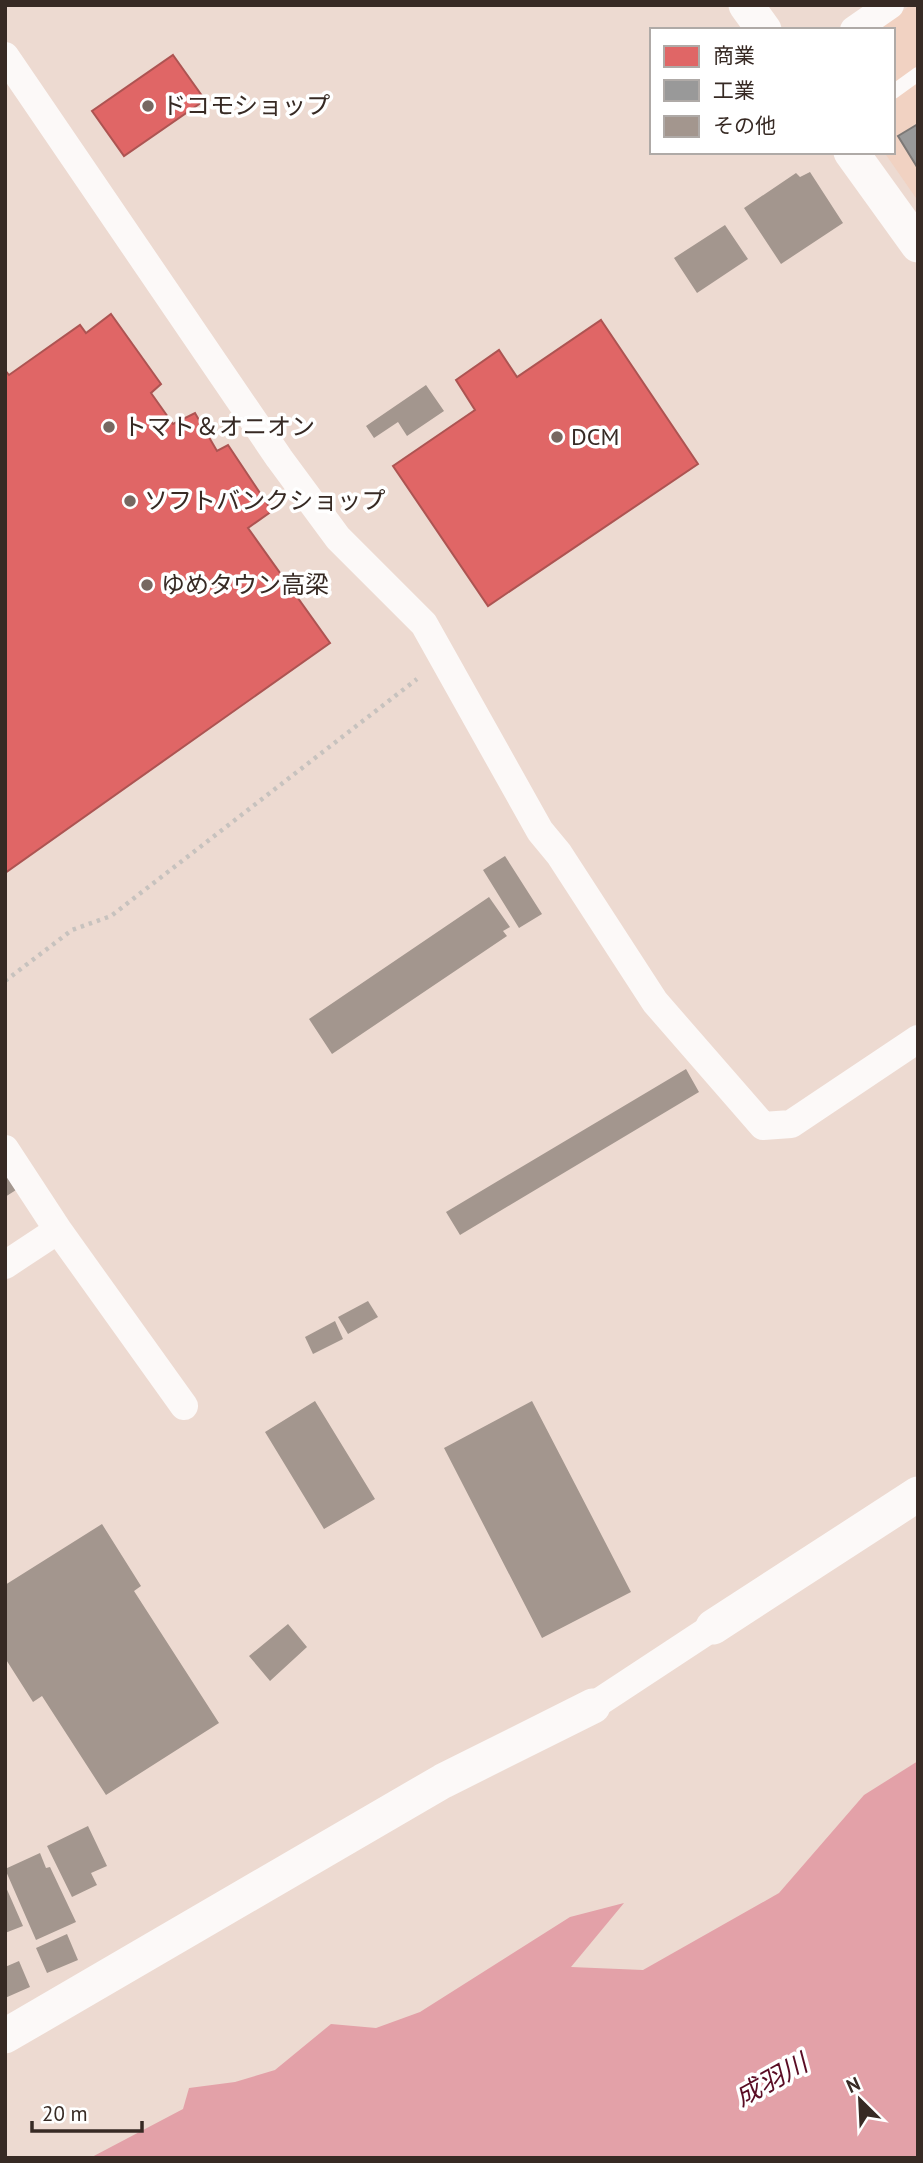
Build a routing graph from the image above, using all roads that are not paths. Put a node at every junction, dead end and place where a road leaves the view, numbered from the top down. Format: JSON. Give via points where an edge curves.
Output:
{"nodes":[{"id":1,"x":746,"y":5,"type":"edge"},
{"id":2,"x":890,"y":5,"type":"edge"},
{"id":3,"x":763,"y":28,"type":"edge"},
{"id":4,"x":857,"y":28,"type":"edge"},
{"id":5,"x":5,"y":56,"type":"edge"},
{"id":6,"x":918,"y":74,"type":"edge"},
{"id":7,"x":895,"y":91,"type":"edge"},
{"id":8,"x":852,"y":154,"type":"edge"},
{"id":9,"x":918,"y":245,"type":"edge"},
{"id":10,"x":918,"y":1039,"type":"edge"},
{"id":11,"x":5,"y":1149,"type":"edge"},
{"id":12,"x":58,"y":1230,"type":"junction"},
{"id":13,"x":5,"y":1265,"type":"edge"},
{"id":14,"x":184,"y":1406,"type":"dead end"},
{"id":15,"x":918,"y":1494,"type":"edge"},
{"id":16,"x":713,"y":1627,"type":"joint"},
{"id":17,"x":593,"y":1706,"type":"joint"},
{"id":18,"x":5,"y":2036,"type":"edge"}],
"edges":[{"from":1,"to":3,"type":"street"},
{"from":2,"to":4,"type":"street"},
{"from":5,"to":10,"type":"street","via":[[338,538],[424,624],[540,831],[655,1002],[763,1126],[791,1124]]},
{"from":6,"to":7,"type":"lane"},
{"from":8,"to":9,"type":"street"},
{"from":11,"to":12,"type":"street"},
{"from":12,"to":13,"type":"street"},
{"from":12,"to":14,"type":"street"},
{"from":15,"to":16,"type":"street"},
{"from":16,"to":17,"type":"street"},
{"from":17,"to":18,"type":"street","via":[[443,1780]]}]}
